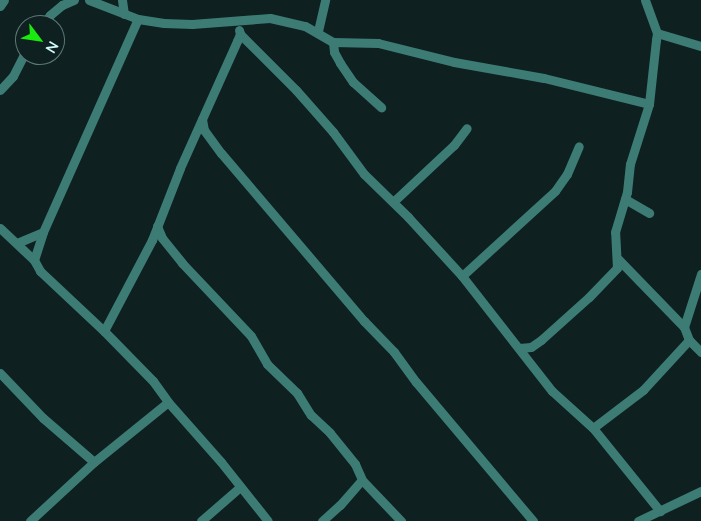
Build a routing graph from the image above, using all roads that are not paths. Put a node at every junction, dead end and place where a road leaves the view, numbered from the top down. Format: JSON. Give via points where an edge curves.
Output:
{"nodes":[{"id":1,"x":4,"y":0,"type":"edge"},
{"id":2,"x":74,"y":0,"type":"edge"},
{"id":3,"x":89,"y":0,"type":"edge"},
{"id":4,"x":122,"y":0,"type":"edge"},
{"id":5,"x":325,"y":0,"type":"edge"},
{"id":6,"x":645,"y":0,"type":"edge"},
{"id":7,"x":0,"y":6,"type":"edge"},
{"id":8,"x":124,"y":14,"type":"junction"},
{"id":9,"x":49,"y":15,"type":"edge"},
{"id":10,"x":138,"y":20,"type":"junction"},
{"id":11,"x":236,"y":22,"type":"junction"},
{"id":12,"x":318,"y":31,"type":"junction"},
{"id":13,"x":657,"y":32,"type":"junction"},
{"id":14,"x":240,"y":34,"type":"junction"},
{"id":15,"x":333,"y":42,"type":"junction"},
{"id":16,"x":701,"y":46,"type":"edge"},
{"id":17,"x":18,"y":65,"type":"edge"},
{"id":18,"x":0,"y":90,"type":"edge"},
{"id":19,"x":648,"y":104,"type":"junction"},
{"id":20,"x":381,"y":107,"type":"dead end"},
{"id":21,"x":202,"y":119,"type":"junction"},
{"id":22,"x":467,"y":128,"type":"dead end"},
{"id":23,"x":579,"y":146,"type":"dead end"},
{"id":24,"x":625,"y":199,"type":"junction"},
{"id":25,"x":393,"y":202,"type":"junction"},
{"id":26,"x":649,"y":213,"type":"dead end"},
{"id":27,"x":157,"y":226,"type":"junction"},
{"id":28,"x":0,"y":228,"type":"edge"},
{"id":29,"x":44,"y":232,"type":"junction"},
{"id":30,"x":162,"y":238,"type":"junction"},
{"id":31,"x":152,"y":240,"type":"junction"},
{"id":32,"x":17,"y":244,"type":"junction"},
{"id":33,"x":618,"y":259,"type":"junction"},
{"id":34,"x":34,"y":260,"type":"junction"},
{"id":35,"x":701,"y":274,"type":"edge"},
{"id":36,"x":462,"y":276,"type":"junction"},
{"id":37,"x":684,"y":327,"type":"junction"},
{"id":38,"x":104,"y":331,"type":"junction"},
{"id":39,"x":689,"y":340,"type":"junction"},
{"id":40,"x":519,"y":348,"type":"junction"},
{"id":41,"x":701,"y":352,"type":"edge"},
{"id":42,"x":0,"y":373,"type":"edge"},
{"id":43,"x":168,"y":402,"type":"junction"},
{"id":44,"x":593,"y":428,"type":"junction"},
{"id":45,"x":94,"y":462,"type":"junction"},
{"id":46,"x":362,"y":480,"type":"junction"},
{"id":47,"x":240,"y":487,"type":"junction"},
{"id":48,"x":701,"y":491,"type":"edge"},
{"id":49,"x":660,"y":511,"type":"junction"},
{"id":50,"x":30,"y":521,"type":"edge"},
{"id":51,"x":201,"y":521,"type":"edge"},
{"id":52,"x":268,"y":521,"type":"edge"},
{"id":53,"x":322,"y":521,"type":"edge"},
{"id":54,"x":401,"y":521,"type":"edge"},
{"id":55,"x":533,"y":521,"type":"edge"},
{"id":56,"x":641,"y":521,"type":"edge"}],
"edges":[{"from":1,"to":7,"type":"street"},
{"from":2,"to":9,"type":"street"},
{"from":3,"to":8,"type":"street"},
{"from":4,"to":8,"type":"street"},
{"from":5,"to":12,"type":"street"},
{"from":6,"to":13,"type":"street"},
{"from":8,"to":10,"type":"street"},
{"from":10,"to":11,"type":"street","via":[[192,24]]},
{"from":10,"to":29,"type":"street"},
{"from":11,"to":12,"type":"street","via":[[270,18]]},
{"from":11,"to":14,"type":"street"},
{"from":12,"to":15,"type":"street"},
{"from":13,"to":16,"type":"street"},
{"from":13,"to":19,"type":"street"},
{"from":14,"to":21,"type":"street"},
{"from":14,"to":25,"type":"street","via":[[296,90],[364,174]]},
{"from":15,"to":19,"type":"street","via":[[378,43]]},
{"from":15,"to":20,"type":"street","via":[[334,52],[353,82]]},
{"from":17,"to":18,"type":"street"},
{"from":19,"to":24,"type":"street","via":[[630,164]]},
{"from":21,"to":27,"type":"street"},
{"from":21,"to":55,"type":"street","via":[[204,130],[220,153],[394,352]]},
{"from":22,"to":25,"type":"street","via":[[441,158]]},
{"from":23,"to":36,"type":"street","via":[[567,174],[555,191]]},
{"from":24,"to":26,"type":"street"},
{"from":24,"to":33,"type":"street","via":[[615,232]]},
{"from":25,"to":36,"type":"street"},
{"from":27,"to":30,"type":"street"},
{"from":27,"to":31,"type":"street"},
{"from":28,"to":32,"type":"street"},
{"from":29,"to":32,"type":"street"},
{"from":29,"to":34,"type":"street"},
{"from":30,"to":31,"type":"street"},
{"from":30,"to":46,"type":"street","via":[[182,264],[252,336],[268,364],[334,438],[355,464]]},
{"from":31,"to":38,"type":"street"},
{"from":32,"to":34,"type":"street"},
{"from":33,"to":37,"type":"street"},
{"from":33,"to":40,"type":"street","via":[[614,273],[589,297],[531,347]]},
{"from":34,"to":38,"type":"street","via":[[40,271]]},
{"from":35,"to":37,"type":"street"},
{"from":36,"to":40,"type":"street"},
{"from":37,"to":39,"type":"street"},
{"from":38,"to":43,"type":"street","via":[[153,381]]},
{"from":39,"to":41,"type":"street"},
{"from":39,"to":44,"type":"street","via":[[643,390]]},
{"from":40,"to":44,"type":"street","via":[[552,391]]},
{"from":42,"to":45,"type":"street","via":[[43,418]]},
{"from":43,"to":45,"type":"street"},
{"from":43,"to":47,"type":"street"},
{"from":44,"to":49,"type":"street"},
{"from":45,"to":50,"type":"street"},
{"from":46,"to":53,"type":"street"},
{"from":46,"to":54,"type":"street"},
{"from":47,"to":51,"type":"street"},
{"from":47,"to":52,"type":"street"},
{"from":48,"to":49,"type":"street"},
{"from":49,"to":56,"type":"street"}]}
